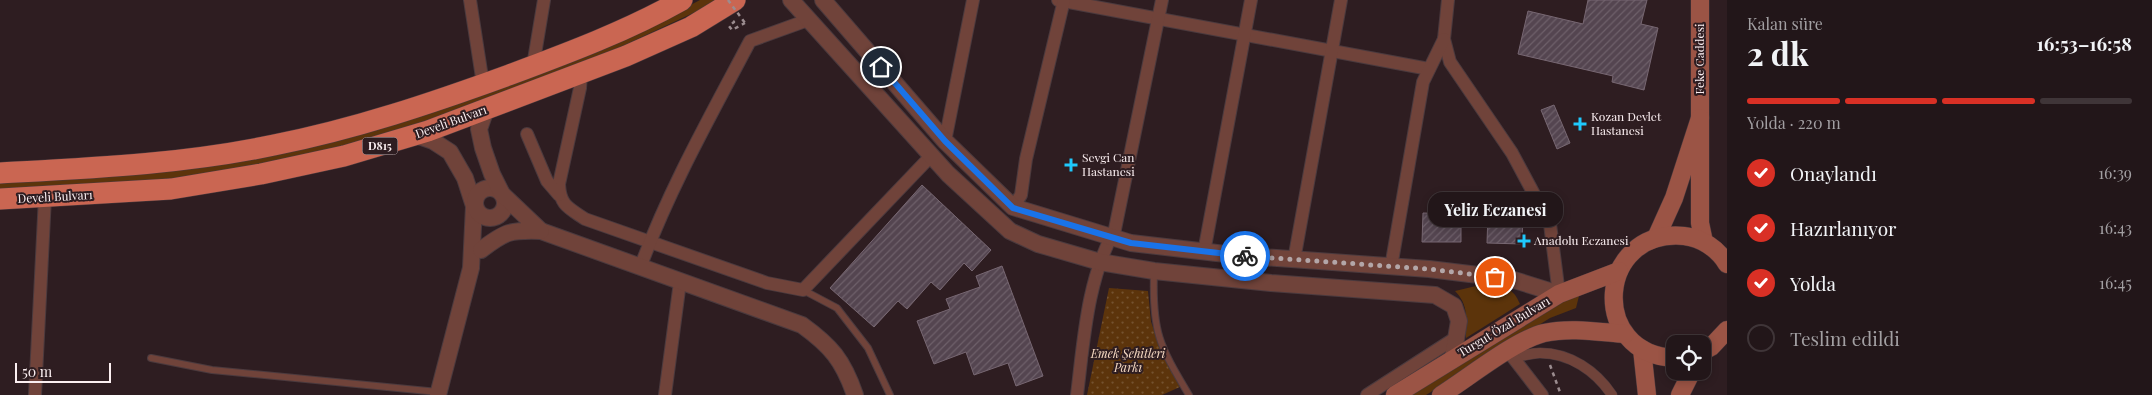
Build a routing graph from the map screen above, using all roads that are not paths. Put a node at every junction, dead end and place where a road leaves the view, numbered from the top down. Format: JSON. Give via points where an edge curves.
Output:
{"nodes":[{"id":1,"x":470,"y":0,"type":"edge"},
{"id":2,"x":544,"y":0,"type":"edge"},
{"id":3,"x":682,"y":0,"type":"edge"},
{"id":4,"x":735,"y":0,"type":"edge"},
{"id":5,"x":791,"y":0,"type":"edge"},
{"id":6,"x":823,"y":0,"type":"edge"},
{"id":7,"x":973,"y":0,"type":"edge"},
{"id":8,"x":1062,"y":0,"type":"edge"},
{"id":9,"x":1162,"y":0,"type":"edge"},
{"id":10,"x":1251,"y":0,"type":"edge"},
{"id":11,"x":1341,"y":0,"type":"edge"},
{"id":12,"x":1448,"y":0,"type":"edge"},
{"id":13,"x":1700,"y":0,"type":"edge"},
{"id":14,"x":808,"y":20,"type":"junction"},
{"id":15,"x":1159,"y":20,"type":"junction"},
{"id":16,"x":1244,"y":36,"type":"junction"},
{"id":17,"x":1444,"y":39,"type":"junction"},
{"id":18,"x":1331,"y":51,"type":"junction"},
{"id":19,"x":533,"y":66,"type":"junction"},
{"id":20,"x":1430,"y":69,"type":"junction"},
{"id":21,"x":581,"y":74,"type":"junction"},
{"id":22,"x":482,"y":84,"type":"junction"},
{"id":23,"x":486,"y":109,"type":"junction"},
{"id":24,"x":1700,"y":118,"type":"junction"},
{"id":25,"x":527,"y":134,"type":"dead end"},
{"id":26,"x":416,"y":135,"type":"junction"},
{"id":27,"x":945,"y":141,"type":"junction"},
{"id":28,"x":931,"y":156,"type":"junction"},
{"id":29,"x":0,"y":173,"type":"edge"},
{"id":30,"x":502,"y":194,"type":"junction"},
{"id":31,"x":559,"y":195,"type":"junction"},
{"id":32,"x":45,"y":197,"type":"junction"},
{"id":33,"x":0,"y":199,"type":"edge"},
{"id":34,"x":474,"y":206,"type":"junction"},
{"id":35,"x":1013,"y":208,"type":"junction"},
{"id":36,"x":499,"y":215,"type":"junction"},
{"id":37,"x":541,"y":231,"type":"junction"},
{"id":38,"x":1111,"y":236,"type":"junction"},
{"id":39,"x":1656,"y":238,"type":"junction"},
{"id":40,"x":649,"y":242,"type":"junction"},
{"id":41,"x":1704,"y":242,"type":"junction"},
{"id":42,"x":481,"y":250,"type":"junction"},
{"id":43,"x":1204,"y":252,"type":"junction"},
{"id":44,"x":1726,"y":258,"type":"edge"},
{"id":45,"x":1294,"y":260,"type":"junction"},
{"id":46,"x":1100,"y":262,"type":"junction"},
{"id":47,"x":1391,"y":267,"type":"junction"},
{"id":48,"x":471,"y":268,"type":"junction"},
{"id":49,"x":640,"y":268,"type":"junction"},
{"id":50,"x":1154,"y":271,"type":"junction"},
{"id":51,"x":1619,"y":271,"type":"junction"},
{"id":52,"x":680,"y":282,"type":"junction"},
{"id":53,"x":803,"y":290,"type":"junction"},
{"id":54,"x":1558,"y":294,"type":"junction"},
{"id":55,"x":1727,"y":330,"type":"edge"},
{"id":56,"x":1625,"y":334,"type":"junction"},
{"id":57,"x":1457,"y":336,"type":"junction"},
{"id":58,"x":1642,"y":349,"type":"junction"},
{"id":59,"x":1711,"y":350,"type":"edge"},
{"id":60,"x":1511,"y":354,"type":"junction"},
{"id":61,"x":1454,"y":357,"type":"junction"},
{"id":62,"x":1666,"y":357,"type":"edge"},
{"id":63,"x":151,"y":358,"type":"dead end"},
{"id":64,"x":1688,"y":380,"type":"edge"},
{"id":65,"x":439,"y":393,"type":"edge"},
{"id":66,"x":35,"y":395,"type":"edge"},
{"id":67,"x":665,"y":395,"type":"edge"},
{"id":68,"x":855,"y":395,"type":"edge"},
{"id":69,"x":890,"y":395,"type":"edge"},
{"id":70,"x":1077,"y":395,"type":"edge"},
{"id":71,"x":1189,"y":395,"type":"edge"},
{"id":72,"x":1367,"y":395,"type":"edge"},
{"id":73,"x":1395,"y":395,"type":"edge"},
{"id":74,"x":1442,"y":395,"type":"edge"},
{"id":75,"x":1542,"y":395,"type":"edge"},
{"id":76,"x":1612,"y":395,"type":"edge"},
{"id":77,"x":1647,"y":395,"type":"edge"},
{"id":78,"x":1680,"y":395,"type":"edge"}],
"edges":[{"from":1,"to":22,"type":"street"},
{"from":2,"to":19,"type":"street"},
{"from":3,"to":19,"type":"highway","name":"Develi Bulvarı","number":"D815","via":[[616,33]]},
{"from":4,"to":21,"type":"highway","name":"Develi Bulvarı","number":"D815","via":[[691,27]]},
{"from":5,"to":14,"type":"street"},
{"from":6,"to":27,"type":"street"},
{"from":7,"to":27,"type":"street"},
{"from":8,"to":15,"type":"street"},
{"from":8,"to":35,"type":"street","via":[[1026,159],[1021,195]]},
{"from":9,"to":15,"type":"street"},
{"from":10,"to":16,"type":"street"},
{"from":11,"to":18,"type":"street"},
{"from":12,"to":17,"type":"street"},
{"from":13,"to":24,"type":"main road","name":"Feke Caddesi"},
{"from":14,"to":28,"type":"street"},
{"from":14,"to":40,"type":"street","via":[[750,41],[696,142]]},
{"from":15,"to":16,"type":"street"},
{"from":15,"to":38,"type":"street"},
{"from":16,"to":18,"type":"street"},
{"from":16,"to":43,"type":"street"},
{"from":17,"to":20,"type":"street"},
{"from":17,"to":54,"type":"street","via":[[1450,62],[1512,153],[1550,224]]},
{"from":18,"to":20,"type":"street"},
{"from":18,"to":45,"type":"street"},
{"from":19,"to":22,"type":"highway","name":"Develi Bulvarı","number":"D815"},
{"from":20,"to":47,"type":"street","via":[[1424,82]]},
{"from":21,"to":23,"type":"highway","name":"Develi Bulvarı","number":"D815"},
{"from":21,"to":31,"type":"street"},
{"from":22,"to":29,"type":"highway","name":"Develi Bulvarı","number":"D815","via":[[373,121],[272,146],[146,164]]},
{"from":23,"to":26,"type":"highway","name":"Develi Bulvarı","number":"D815"},
{"from":23,"to":30,"type":"street","via":[[479,129],[482,148]]},
{"from":24,"to":39,"type":"main road","via":[[1674,198]]},
{"from":24,"to":41,"type":"main road","name":"Feke Caddesi","via":[[1700,223]]},
{"from":25,"to":31,"type":"street","via":[[547,181]]},
{"from":26,"to":32,"type":"highway","name":"Develi Bulvarı","number":"D815","via":[[308,165],[208,184]]},
{"from":26,"to":34,"type":"street","via":[[450,152],[465,178]]},
{"from":27,"to":35,"type":"street"},
{"from":28,"to":46,"type":"street","via":[[1010,231],[1038,244]]},
{"from":28,"to":53,"type":"street"},
{"from":30,"to":34,"type":"street","via":[[494,188],[484,189],[476,196]]},
{"from":30,"to":36,"type":"street","via":[[505,208]]},
{"from":30,"to":37,"type":"street"},
{"from":31,"to":40,"type":"street","via":[[564,204],[585,219]]},
{"from":32,"to":33,"type":"highway","name":"Develi Bulvarı","number":"D815"},
{"from":32,"to":66,"type":"street"},
{"from":34,"to":36,"type":"street","via":[[484,217]]},
{"from":34,"to":48,"type":"street"},
{"from":35,"to":38,"type":"street"},
{"from":36,"to":42,"type":"street"},
{"from":37,"to":42,"type":"street","via":[[515,230],[500,235]]},
{"from":37,"to":49,"type":"street"},
{"from":38,"to":43,"type":"street","via":[[1131,243]]},
{"from":38,"to":46,"type":"street"},
{"from":39,"to":41,"type":"main road","via":[[1672,235]]},
{"from":39,"to":51,"type":"main road","via":[[1640,246]]},
{"from":40,"to":49,"type":"street"},
{"from":40,"to":53,"type":"street","via":[[767,284]]},
{"from":41,"to":44,"type":"main road"},
{"from":42,"to":48,"type":"street"},
{"from":43,"to":45,"type":"street"},
{"from":45,"to":47,"type":"street"},
{"from":46,"to":50,"type":"street"},
{"from":46,"to":70,"type":"street","via":[[1090,295]]},
{"from":47,"to":54,"type":"street","via":[[1511,279]]},
{"from":48,"to":65,"type":"street"},
{"from":49,"to":52,"type":"street"},
{"from":50,"to":57,"type":"street","via":[[1435,295],[1454,306],[1459,321]]},
{"from":50,"to":71,"type":"lane","via":[[1152,305],[1156,330],[1163,351]]},
{"from":51,"to":54,"type":"main road","name":"Turgut Özal Bulvarı"},
{"from":51,"to":56,"type":"main road","via":[[1613,303]]},
{"from":52,"to":67,"type":"street"},
{"from":52,"to":68,"type":"street","via":[[802,325],[825,342],[838,357]]},
{"from":53,"to":69,"type":"lane","via":[[836,308],[868,348]]},
{"from":54,"to":61,"type":"main road","name":"Turgut Özal Bulvarı"},
{"from":55,"to":59,"type":"main road"},
{"from":56,"to":58,"type":"main road"},
{"from":56,"to":60,"type":"main road","name":"Turgut Özal Bulvarı","via":[[1565,331],[1544,334]]},
{"from":57,"to":61,"type":"street"},
{"from":57,"to":72,"type":"street","name":"Turgut Özal Bulvarı"},
{"from":58,"to":62,"type":"main road"},
{"from":58,"to":77,"type":"main road"},
{"from":60,"to":74,"type":"main road","name":"Turgut Özal Bulvarı"},
{"from":60,"to":75,"type":"street"},
{"from":60,"to":76,"type":"street","via":[[1539,353],[1574,360],[1592,371]]},
{"from":61,"to":73,"type":"main road","name":"Turgut Özal Bulvarı"},
{"from":63,"to":65,"type":"lane","via":[[212,370]]},
{"from":64,"to":78,"type":"main road"}]}
